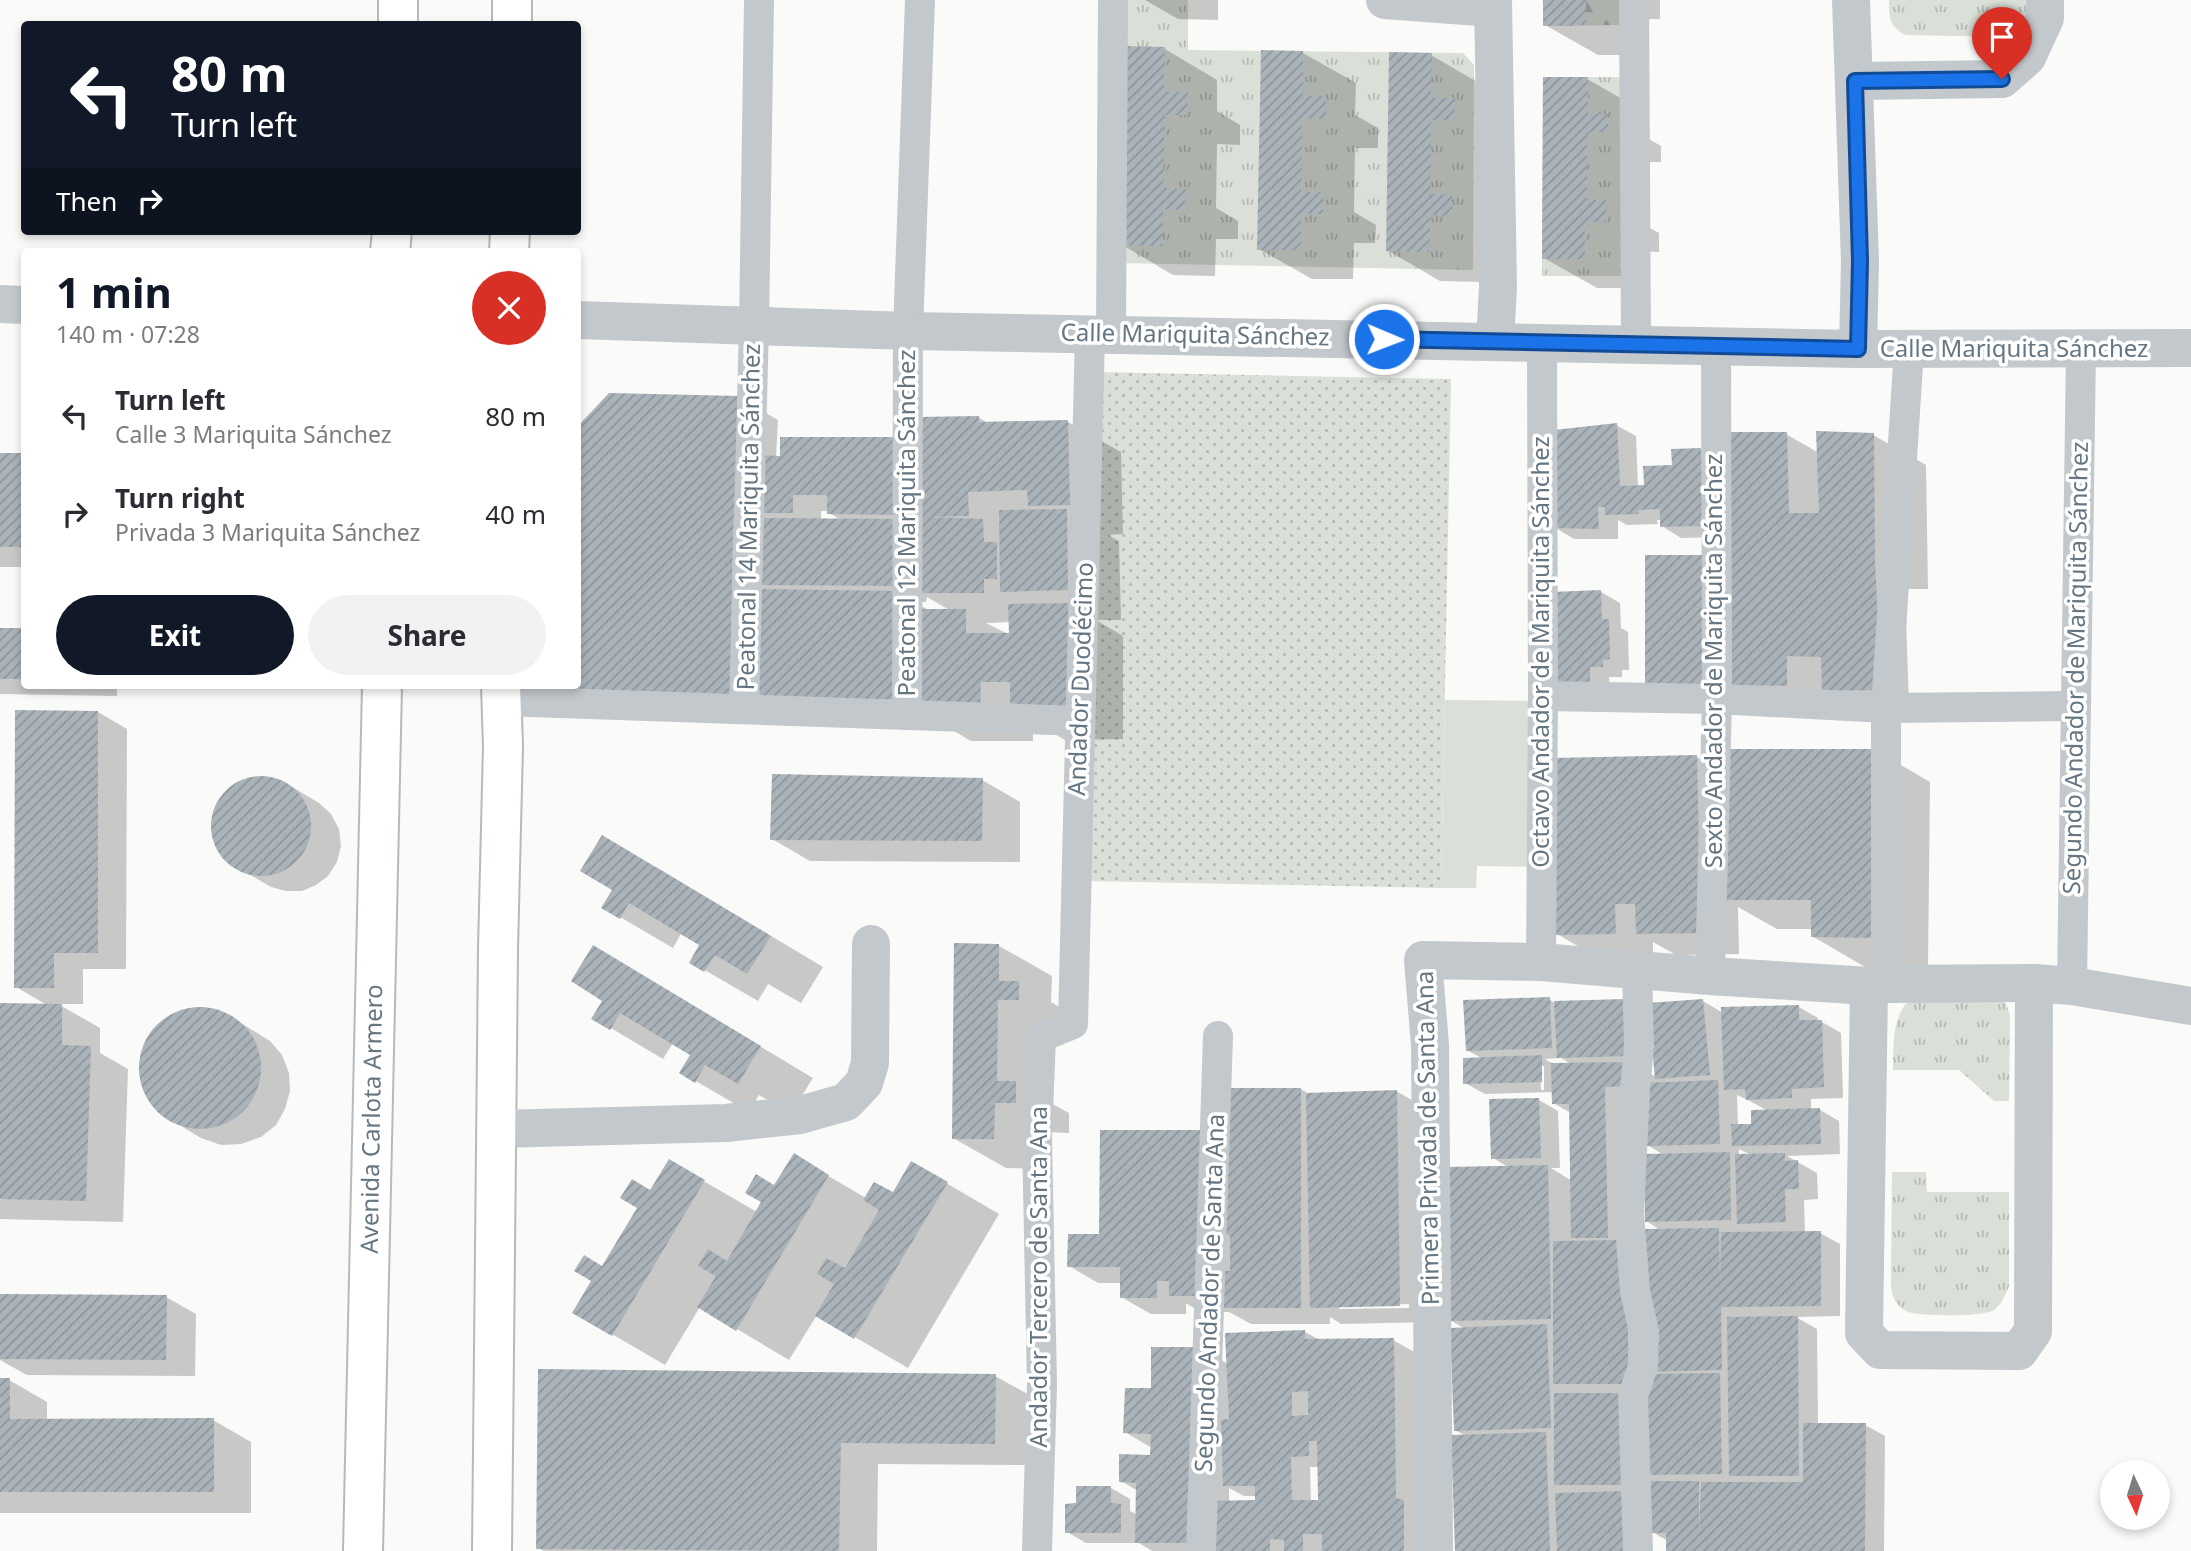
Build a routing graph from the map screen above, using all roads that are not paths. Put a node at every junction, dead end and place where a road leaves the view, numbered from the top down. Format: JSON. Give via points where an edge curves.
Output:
{"nodes":[{"id":1,"x":398,"y":0,"type":"edge"},
{"id":2,"x":512,"y":0,"type":"edge"},
{"id":3,"x":759,"y":0,"type":"edge"},
{"id":4,"x":920,"y":0,"type":"edge"},
{"id":5,"x":1112,"y":0,"type":"edge"},
{"id":6,"x":1385,"y":0,"type":"edge"},
{"id":7,"x":1633,"y":0,"type":"edge"},
{"id":8,"x":1851,"y":0,"type":"edge"},
{"id":9,"x":2045,"y":0,"type":"edge"},
{"id":10,"x":1493,"y":4,"type":"edge"},
{"id":11,"x":398,"y":21,"type":"edge"},
{"id":12,"x":512,"y":21,"type":"edge"},
{"id":13,"x":1855,"y":81,"type":"junction"},
{"id":14,"x":0,"y":304,"type":"edge"},
{"id":15,"x":21,"y":305,"type":"edge"},
{"id":16,"x":581,"y":320,"type":"edge"},
{"id":17,"x":754,"y":325,"type":"junction"},
{"id":18,"x":908,"y":331,"type":"junction"},
{"id":19,"x":1101,"y":333,"type":"junction"},
{"id":20,"x":1495,"y":341,"type":"junction"},
{"id":21,"x":1542,"y":342,"type":"junction"},
{"id":22,"x":1636,"y":344,"type":"junction"},
{"id":23,"x":1716,"y":346,"type":"junction"},
{"id":24,"x":2191,"y":348,"type":"edge"},
{"id":25,"x":1858,"y":349,"type":"junction"},
{"id":26,"x":1909,"y":349,"type":"junction"},
{"id":27,"x":2081,"y":349,"type":"junction"},
{"id":28,"x":382,"y":689,"type":"edge"},
{"id":29,"x":501,"y":694,"type":"edge"},
{"id":30,"x":1543,"y":695,"type":"junction"},
{"id":31,"x":1717,"y":699,"type":"junction"},
{"id":32,"x":2076,"y":706,"type":"junction"},
{"id":33,"x":1886,"y":708,"type":"junction"},
{"id":34,"x":744,"y":709,"type":"junction"},
{"id":35,"x":907,"y":715,"type":"junction"},
{"id":36,"x":1080,"y":720,"type":"junction"},
{"id":37,"x":872,"y":944,"type":"dead end"},
{"id":38,"x":1541,"y":962,"type":"junction"},
{"id":39,"x":1637,"y":970,"type":"junction"},
{"id":40,"x":1710,"y":976,"type":"junction"},
{"id":41,"x":2034,"y":983,"type":"junction"},
{"id":42,"x":1878,"y":985,"type":"junction"},
{"id":43,"x":2072,"y":986,"type":"junction"},
{"id":44,"x":2191,"y":1006,"type":"edge"},
{"id":45,"x":1073,"y":1024,"type":"joint"},
{"id":46,"x":1218,"y":1035,"type":"dead end"},
{"id":47,"x":497,"y":1129,"type":"junction"},
{"id":48,"x":363,"y":1551,"type":"edge"},
{"id":49,"x":492,"y":1551,"type":"edge"},
{"id":50,"x":1037,"y":1551,"type":"edge"},
{"id":51,"x":1201,"y":1551,"type":"edge"},
{"id":52,"x":1434,"y":1551,"type":"edge"},
{"id":53,"x":1638,"y":1551,"type":"edge"}],
"edges":[{"from":1,"to":11,"type":"main road"},
{"from":2,"to":12,"type":"main road"},
{"from":3,"to":17,"type":"street","name":"Peatonal 14 Mariquita Sánchez"},
{"from":4,"to":18,"type":"street","name":"Peatonal 12 Mariquita Sánchez"},
{"from":5,"to":19,"type":"street","name":"Andador Duodécimo"},
{"from":6,"to":10,"type":"street"},
{"from":7,"to":22,"type":"street"},
{"from":8,"to":13,"type":"street"},
{"from":9,"to":13,"type":"street","via":[[2045,18],[2027,57],[2002,79]]},
{"from":10,"to":20,"type":"street"},
{"from":13,"to":25,"type":"street"},
{"from":14,"to":15,"type":"street"},
{"from":16,"to":17,"type":"street","name":"Calle Mariquita Sánchez"},
{"from":17,"to":18,"type":"street","name":"Calle Mariquita Sánchez"},
{"from":17,"to":34,"type":"street","name":"Peatonal 14 Mariquita Sánchez"},
{"from":18,"to":19,"type":"street","name":"Calle Mariquita Sánchez"},
{"from":18,"to":35,"type":"street","name":"Peatonal 12 Mariquita Sánchez"},
{"from":19,"to":20,"type":"street","name":"Calle Mariquita Sánchez"},
{"from":19,"to":36,"type":"street","name":"Andador Duodécimo"},
{"from":20,"to":21,"type":"street","name":"Calle Mariquita Sánchez"},
{"from":21,"to":22,"type":"street","name":"Calle Mariquita Sánchez"},
{"from":21,"to":30,"type":"street","name":"Octavo Andador de Mariquita Sánchez"},
{"from":22,"to":23,"type":"street","name":"Calle Mariquita Sánchez"},
{"from":23,"to":25,"type":"street","name":"Calle Mariquita Sánchez"},
{"from":23,"to":31,"type":"street","name":"Sexto Andador de Mariquita Sánchez"},
{"from":24,"to":27,"type":"street","name":"Calle Mariquita Sánchez"},
{"from":25,"to":26,"type":"street","name":"Calle Mariquita Sánchez"},
{"from":26,"to":27,"type":"street","name":"Calle Mariquita Sánchez"},
{"from":26,"to":33,"type":"street"},
{"from":27,"to":32,"type":"street","name":"Segundo Andador de Mariquita Sánchez"},
{"from":28,"to":48,"type":"main road","name":"Avenida Carlota Armero"},
{"from":29,"to":34,"type":"street"},
{"from":29,"to":47,"type":"main road"},
{"from":30,"to":31,"type":"street"},
{"from":30,"to":38,"type":"street","name":"Octavo Andador de Mariquita Sánchez"},
{"from":31,"to":33,"type":"street"},
{"from":31,"to":40,"type":"street","name":"Sexto Andador de Mariquita Sánchez"},
{"from":32,"to":33,"type":"street"},
{"from":32,"to":43,"type":"street","name":"Segundo Andador de Mariquita Sánchez"},
{"from":33,"to":42,"type":"street"},
{"from":34,"to":35,"type":"street"},
{"from":35,"to":36,"type":"street"},
{"from":36,"to":45,"type":"street","name":"Andador Duodécimo"},
{"from":37,"to":47,"type":"street","via":[[870,1063],[864,1083],[846,1102],[800,1115],[726,1123]]},
{"from":38,"to":39,"type":"street","name":"Primera Privada de Santa Ana"},
{"from":38,"to":52,"type":"street","name":"Primera Privada de Santa Ana","via":[[1423,960],[1430,1045]]},
{"from":39,"to":40,"type":"street","name":"Primera Privada de Santa Ana"},
{"from":39,"to":53,"type":"street","via":[[1639,1046],[1629,1213],[1635,1291],[1644,1332],[1643,1366],[1633,1396]]},
{"from":40,"to":42,"type":"street","name":"Primera Privada de Santa Ana"},
{"from":41,"to":42,"type":"street","name":"Primera Privada de Santa Ana"},
{"from":41,"to":42,"type":"street","via":[[2033,1331],[2019,1351],[1880,1350],[1864,1333]]},
{"from":41,"to":43,"type":"street","name":"Primera Privada de Santa Ana"},
{"from":43,"to":44,"type":"street","name":"Primera Privada de Santa Ana"},
{"from":45,"to":50,"type":"street","name":"Andador Tercero de Santa Ana","via":[[1041,1037],[1037,1137],[1042,1385]]},
{"from":46,"to":51,"type":"street","name":"Segundo Andador de Santa Ana"},
{"from":47,"to":49,"type":"main road"}]}
